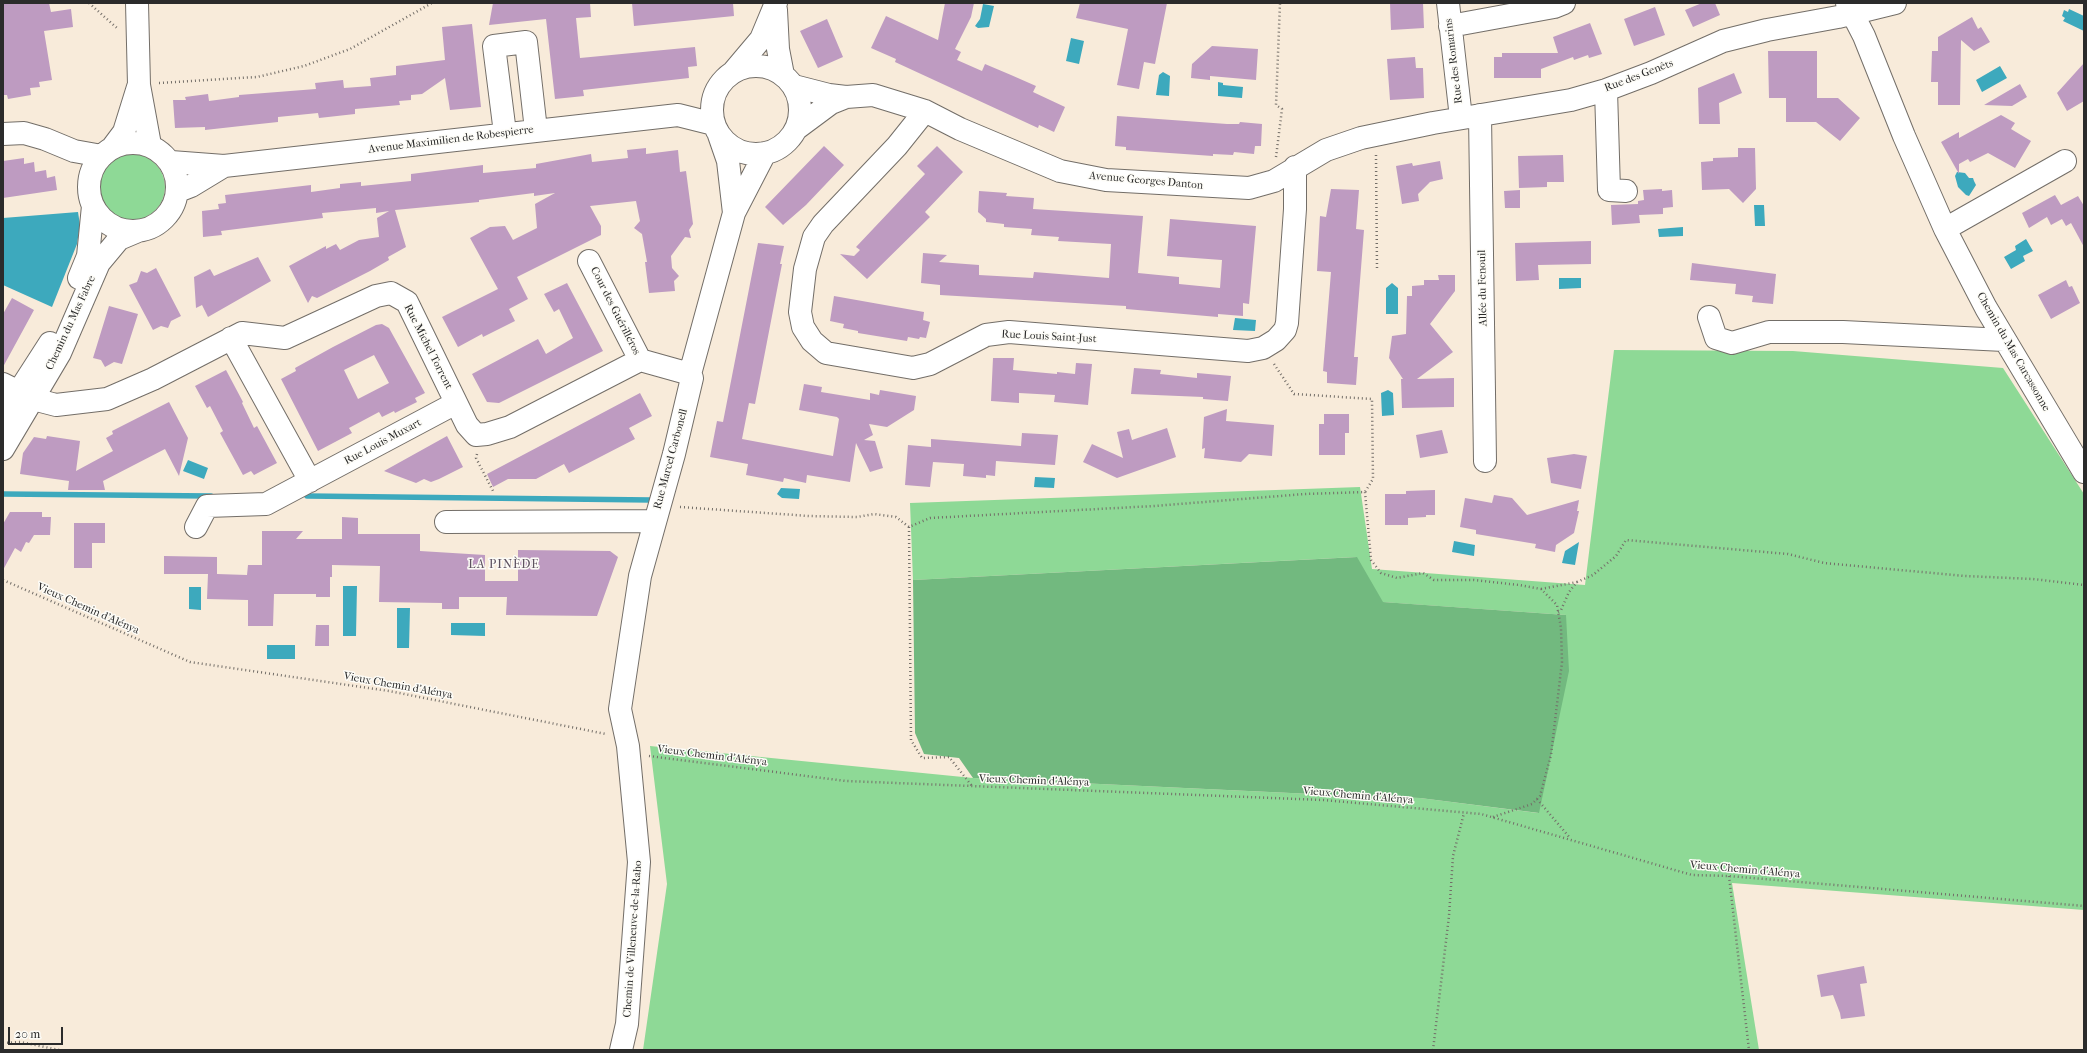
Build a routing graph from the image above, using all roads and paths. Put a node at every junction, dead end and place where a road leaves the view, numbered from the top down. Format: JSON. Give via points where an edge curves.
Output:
{"nodes":[{"id":1,"x":89,"y":3,"type":"edge"},
{"id":2,"x":138,"y":3,"type":"edge"},
{"id":3,"x":432,"y":3,"type":"edge"},
{"id":4,"x":1280,"y":3,"type":"edge"},
{"id":5,"x":1448,"y":3,"type":"edge"},
{"id":6,"x":1564,"y":3,"type":"edge"},
{"id":7,"x":1895,"y":3,"type":"edge"},
{"id":8,"x":776,"y":5,"type":"edge"},
{"id":9,"x":1850,"y":9,"type":"edge"},
{"id":10,"x":1450,"y":26,"type":"junction"},
{"id":11,"x":138,"y":43,"type":"junction"},
{"id":12,"x":734,"y":71,"type":"junction"},
{"id":13,"x":789,"y":80,"type":"junction"},
{"id":14,"x":139,"y":85,"type":"junction"},
{"id":15,"x":1606,"y":90,"type":"junction"},
{"id":16,"x":714,"y":95,"type":"junction"},
{"id":17,"x":846,"y":97,"type":"junction"},
{"id":18,"x":925,"y":111,"type":"junction"},
{"id":19,"x":678,"y":115,"type":"junction"},
{"id":20,"x":1471,"y":117,"type":"junction"},
{"id":21,"x":536,"y":130,"type":"junction"},
{"id":22,"x":717,"y":130,"type":"junction"},
{"id":23,"x":796,"y":130,"type":"junction"},
{"id":24,"x":505,"y":133,"type":"junction"},
{"id":25,"x":3,"y":134,"type":"edge"},
{"id":26,"x":1377,"y":134,"type":"junction"},
{"id":27,"x":150,"y":145,"type":"junction"},
{"id":28,"x":74,"y":151,"type":"junction"},
{"id":29,"x":107,"y":152,"type":"junction"},
{"id":30,"x":765,"y":153,"type":"junction"},
{"id":31,"x":171,"y":162,"type":"junction"},
{"id":32,"x":2065,"y":162,"type":"dead end"},
{"id":33,"x":224,"y":166,"type":"junction"},
{"id":34,"x":1295,"y":167,"type":"junction"},
{"id":35,"x":90,"y":179,"type":"junction"},
{"id":36,"x":1274,"y":181,"type":"junction"},
{"id":37,"x":178,"y":191,"type":"junction"},
{"id":38,"x":1626,"y":191,"type":"dead end"},
{"id":39,"x":93,"y":206,"type":"junction"},
{"id":40,"x":734,"y":213,"type":"junction"},
{"id":41,"x":1945,"y":229,"type":"junction"},
{"id":42,"x":138,"y":231,"type":"junction"},
{"id":43,"x":589,"y":262,"type":"dead end"},
{"id":44,"x":1377,"y":269,"type":"dead end"},
{"id":45,"x":1709,"y":317,"type":"dead end"},
{"id":46,"x":231,"y":338,"type":"junction"},
{"id":47,"x":2004,"y":340,"type":"junction"},
{"id":48,"x":1263,"y":348,"type":"junction"},
{"id":49,"x":640,"y":360,"type":"junction"},
{"id":50,"x":690,"y":374,"type":"junction"},
{"id":51,"x":18,"y":392,"type":"edge"},
{"id":52,"x":456,"y":403,"type":"junction"},
{"id":53,"x":3,"y":416,"type":"edge"},
{"id":54,"x":481,"y":434,"type":"junction"},
{"id":55,"x":3,"y":449,"type":"edge"},
{"id":56,"x":1485,"y":460,"type":"dead end"},
{"id":57,"x":2084,"y":472,"type":"edge"},
{"id":58,"x":310,"y":481,"type":"junction"},
{"id":59,"x":493,"y":491,"type":"dead end"},
{"id":60,"x":1365,"y":492,"type":"junction"},
{"id":61,"x":657,"y":514,"type":"junction"},
{"id":62,"x":446,"y":522,"type":"dead end"},
{"id":63,"x":196,"y":527,"type":"dead end"},
{"id":64,"x":909,"y":527,"type":"junction"},
{"id":65,"x":3,"y":580,"type":"edge"},
{"id":66,"x":1577,"y":582,"type":"junction"},
{"id":67,"x":2084,"y":585,"type":"edge"},
{"id":68,"x":1541,"y":589,"type":"junction"},
{"id":69,"x":1558,"y":612,"type":"junction"},
{"id":70,"x":620,"y":709,"type":"joint"},
{"id":71,"x":628,"y":746,"type":"junction"},
{"id":72,"x":972,"y":786,"type":"junction"},
{"id":73,"x":1537,"y":799,"type":"junction"},
{"id":74,"x":1464,"y":813,"type":"junction"},
{"id":75,"x":1493,"y":817,"type":"junction"},
{"id":76,"x":1570,"y":838,"type":"junction"},
{"id":77,"x":1729,"y":876,"type":"junction"},
{"id":78,"x":2084,"y":906,"type":"edge"},
{"id":79,"x":3,"y":1043,"type":"edge"},
{"id":80,"x":59,"y":1050,"type":"edge"},
{"id":81,"x":621,"y":1050,"type":"edge"},
{"id":82,"x":1433,"y":1050,"type":"edge"},
{"id":83,"x":1749,"y":1050,"type":"edge"}],
"edges":[{"from":1,"to":11,"type":"path"},
{"from":2,"to":11,"type":"street"},
{"from":3,"to":14,"type":"path","via":[[350,49],[304,66],[257,77]]},
{"from":4,"to":36,"type":"path","via":[[1276,105],[1282,109]]},
{"from":5,"to":10,"type":"street","name":"Rue des Romarins"},
{"from":6,"to":10,"type":"street"},
{"from":7,"to":9,"type":"street","name":"Rue des Genêts"},
{"from":8,"to":12,"type":"street","via":[[761,39]]},
{"from":8,"to":13,"type":"street","via":[[778,49]]},
{"from":9,"to":15,"type":"street","name":"Rue des Genêts","via":[[1723,41]]},
{"from":9,"to":41,"type":"street","name":"Chemin du Mas Carcassonne","via":[[1864,36]]},
{"from":10,"to":20,"type":"street","name":"Rue des Romarins"},
{"from":11,"to":14,"type":"street"},
{"from":12,"to":13,"type":"street","via":[[759,65],[772,68]]},
{"from":12,"to":16,"type":"street","via":[[726,77]]},
{"from":13,"to":17,"type":"street","name":"Avenue Georges Danton","via":[[829,95]]},
{"from":13,"to":23,"type":"street","via":[[799,100],[800,115]]},
{"from":14,"to":27,"type":"street"},
{"from":14,"to":29,"type":"street","via":[[124,132]]},
{"from":15,"to":20,"type":"street","name":"Rue des Genêts","via":[[1571,100]]},
{"from":15,"to":38,"type":"street","via":[[1609,190]]},
{"from":16,"to":19,"type":"street","name":"Avenue Maximilien de Robespierre"},
{"from":16,"to":22,"type":"street","via":[[712,114]]},
{"from":17,"to":18,"type":"street","name":"Avenue Georges Danton","via":[[873,94]]},
{"from":17,"to":23,"type":"street","name":"Avenue Georges Danton","via":[[831,103]]},
{"from":18,"to":36,"type":"street","name":"Avenue Georges Danton","via":[[960,130],[1060,171],[1106,180],[1238,189]]},
{"from":18,"to":48,"type":"street","name":"Rue Louis Saint-Just","via":[[897,146],[823,224],[814,237],[804,269],[800,312],[803,326],[809,336],[826,353],[913,368],[930,364],[986,335],[1009,332],[1248,351]]},
{"from":19,"to":21,"type":"street","name":"Avenue Maximilien de Robespierre"},
{"from":19,"to":22,"type":"street","name":"Avenue Maximilien de Robespierre"},
{"from":20,"to":26,"type":"street","name":"Rue des Genêts"},
{"from":20,"to":56,"type":"street","name":"Allée du Fenouil"},
{"from":21,"to":24,"type":"street","name":"Avenue Maximilien de Robespierre"},
{"from":21,"to":24,"type":"street","via":[[526,42],[494,46]]},
{"from":22,"to":30,"type":"street","via":[[728,145],[740,151],[752,154]]},
{"from":22,"to":40,"type":"street","name":"Rue Marcel Carbonell","via":[[728,161]]},
{"from":23,"to":30,"type":"street","via":[[778,149]]},
{"from":24,"to":33,"type":"street","name":"Avenue Maximilien de Robespierre"},
{"from":25,"to":28,"type":"street","via":[[24,133]]},
{"from":26,"to":34,"type":"street","name":"Avenue Georges Danton","via":[[1326,150]]},
{"from":26,"to":44,"type":"path"},
{"from":27,"to":29,"type":"street","via":[[124,143]]},
{"from":27,"to":31,"type":"street","via":[[162,152]]},
{"from":28,"to":29,"type":"street"},
{"from":28,"to":35,"type":"street"},
{"from":29,"to":35,"type":"street","via":[[94,166]]},
{"from":30,"to":40,"type":"street","name":"Rue Marcel Carbonell"},
{"from":31,"to":33,"type":"street","name":"Avenue Maximilien de Robespierre"},
{"from":31,"to":37,"type":"street","via":[[177,176]]},
{"from":32,"to":41,"type":"street"},
{"from":33,"to":37,"type":"street","name":"Avenue Maximilien de Robespierre"},
{"from":34,"to":36,"type":"street","name":"Avenue Georges Danton"},
{"from":34,"to":48,"type":"street","name":"Rue Louis Saint-Just","via":[[1296,209],[1287,323],[1285,330],[1276,340]]},
{"from":35,"to":39,"type":"street"},
{"from":37,"to":42,"type":"street","via":[[175,203],[160,222]]},
{"from":39,"to":42,"type":"street","via":[[101,217],[112,225],[124,230]]},
{"from":39,"to":51,"type":"street","name":"Chemin du Mas Fabre","via":[[88,256],[52,340]]},
{"from":40,"to":50,"type":"street","name":"Rue Marcel Carbonell"},
{"from":41,"to":47,"type":"street","name":"Chemin du Mas Carcassonne"},
{"from":42,"to":51,"type":"street","name":"Chemin du Mas Fabre","via":[[119,239],[99,263],[60,353]]},
{"from":43,"to":49,"type":"street","name":"Cour des Guérilléros"},
{"from":45,"to":47,"type":"street","via":[[1716,338],[1732,343],[1769,332],[1843,332]]},
{"from":46,"to":51,"type":"street","name":"Rue Michel Torrent","via":[[153,379],[107,399],[56,405]]},
{"from":46,"to":52,"type":"street","name":"Rue Michel Torrent","via":[[242,333],[285,338],[376,296],[391,293],[407,302]]},
{"from":46,"to":58,"type":"street"},
{"from":47,"to":57,"type":"street","name":"Chemin du Mas Carcassonne"},
{"from":48,"to":60,"type":"path","via":[[1294,394],[1372,400],[1373,479]]},
{"from":49,"to":50,"type":"street"},
{"from":49,"to":54,"type":"street","via":[[510,426]]},
{"from":50,"to":61,"type":"street","name":"Rue Marcel Carbonell","via":[[692,378]]},
{"from":51,"to":53,"type":"street","name":"Chemin du Mas Fabre"},
{"from":51,"to":55,"type":"street","name":"Chemin du Mas Fabre"},
{"from":52,"to":54,"type":"street","name":"Rue Michel Torrent","via":[[467,425],[476,435]]},
{"from":52,"to":58,"type":"street","name":"Rue Louis Muxart"},
{"from":54,"to":59,"type":"path","via":[[476,458]]},
{"from":58,"to":63,"type":"street","name":"Rue Louis Muxart","via":[[266,504],[207,506]]},
{"from":60,"to":64,"type":"path","via":[[930,518]]},
{"from":60,"to":68,"type":"path","via":[[1371,560],[1381,573],[1398,578],[1423,573],[1434,580],[1474,580]]},
{"from":61,"to":62,"type":"street"},
{"from":61,"to":64,"type":"path","via":[[857,517],[874,514],[896,516]]},
{"from":61,"to":70,"type":"street","name":"Rue Marcel Carbonell","via":[[640,576]]},
{"from":64,"to":72,"type":"path","via":[[911,740],[922,758],[949,757]]},
{"from":65,"to":71,"type":"path","name":"Vieux Chemin d’Alénya","via":[[190,662],[389,692],[611,735]]},
{"from":66,"to":67,"type":"path","via":[[1593,575],[1616,556],[1626,540],[1788,554],[1824,563]]},
{"from":66,"to":68,"type":"path"},
{"from":66,"to":69,"type":"path"},
{"from":68,"to":69,"type":"path","via":[[1557,605]]},
{"from":69,"to":73,"type":"path","via":[[1562,662],[1551,755]]},
{"from":70,"to":71,"type":"street","name":"Chemin de Villeneuve-de-la-Raho"},
{"from":71,"to":72,"type":"path","name":"Vieux Chemin d’Alénya","via":[[648,756],[846,781]]},
{"from":71,"to":81,"type":"street","name":"Chemin de Villeneuve-de-la-Raho","via":[[640,862],[627,1024]]},
{"from":72,"to":74,"type":"path","name":"Vieux Chemin d’Alénya","via":[[1323,800]]},
{"from":73,"to":75,"type":"path","via":[[1532,804]]},
{"from":73,"to":76,"type":"path"},
{"from":74,"to":75,"type":"path","name":"Vieux Chemin d’Alénya"},
{"from":74,"to":82,"type":"path","via":[[1453,856]]},
{"from":75,"to":76,"type":"path","name":"Vieux Chemin d’Alénya"},
{"from":76,"to":77,"type":"path","name":"Vieux Chemin d’Alénya","via":[[1692,875]]},
{"from":77,"to":78,"type":"path","name":"Vieux Chemin d’Alénya"},
{"from":77,"to":83,"type":"path"},
{"from":79,"to":80,"type":"path","via":[[20,1042]]}]}
